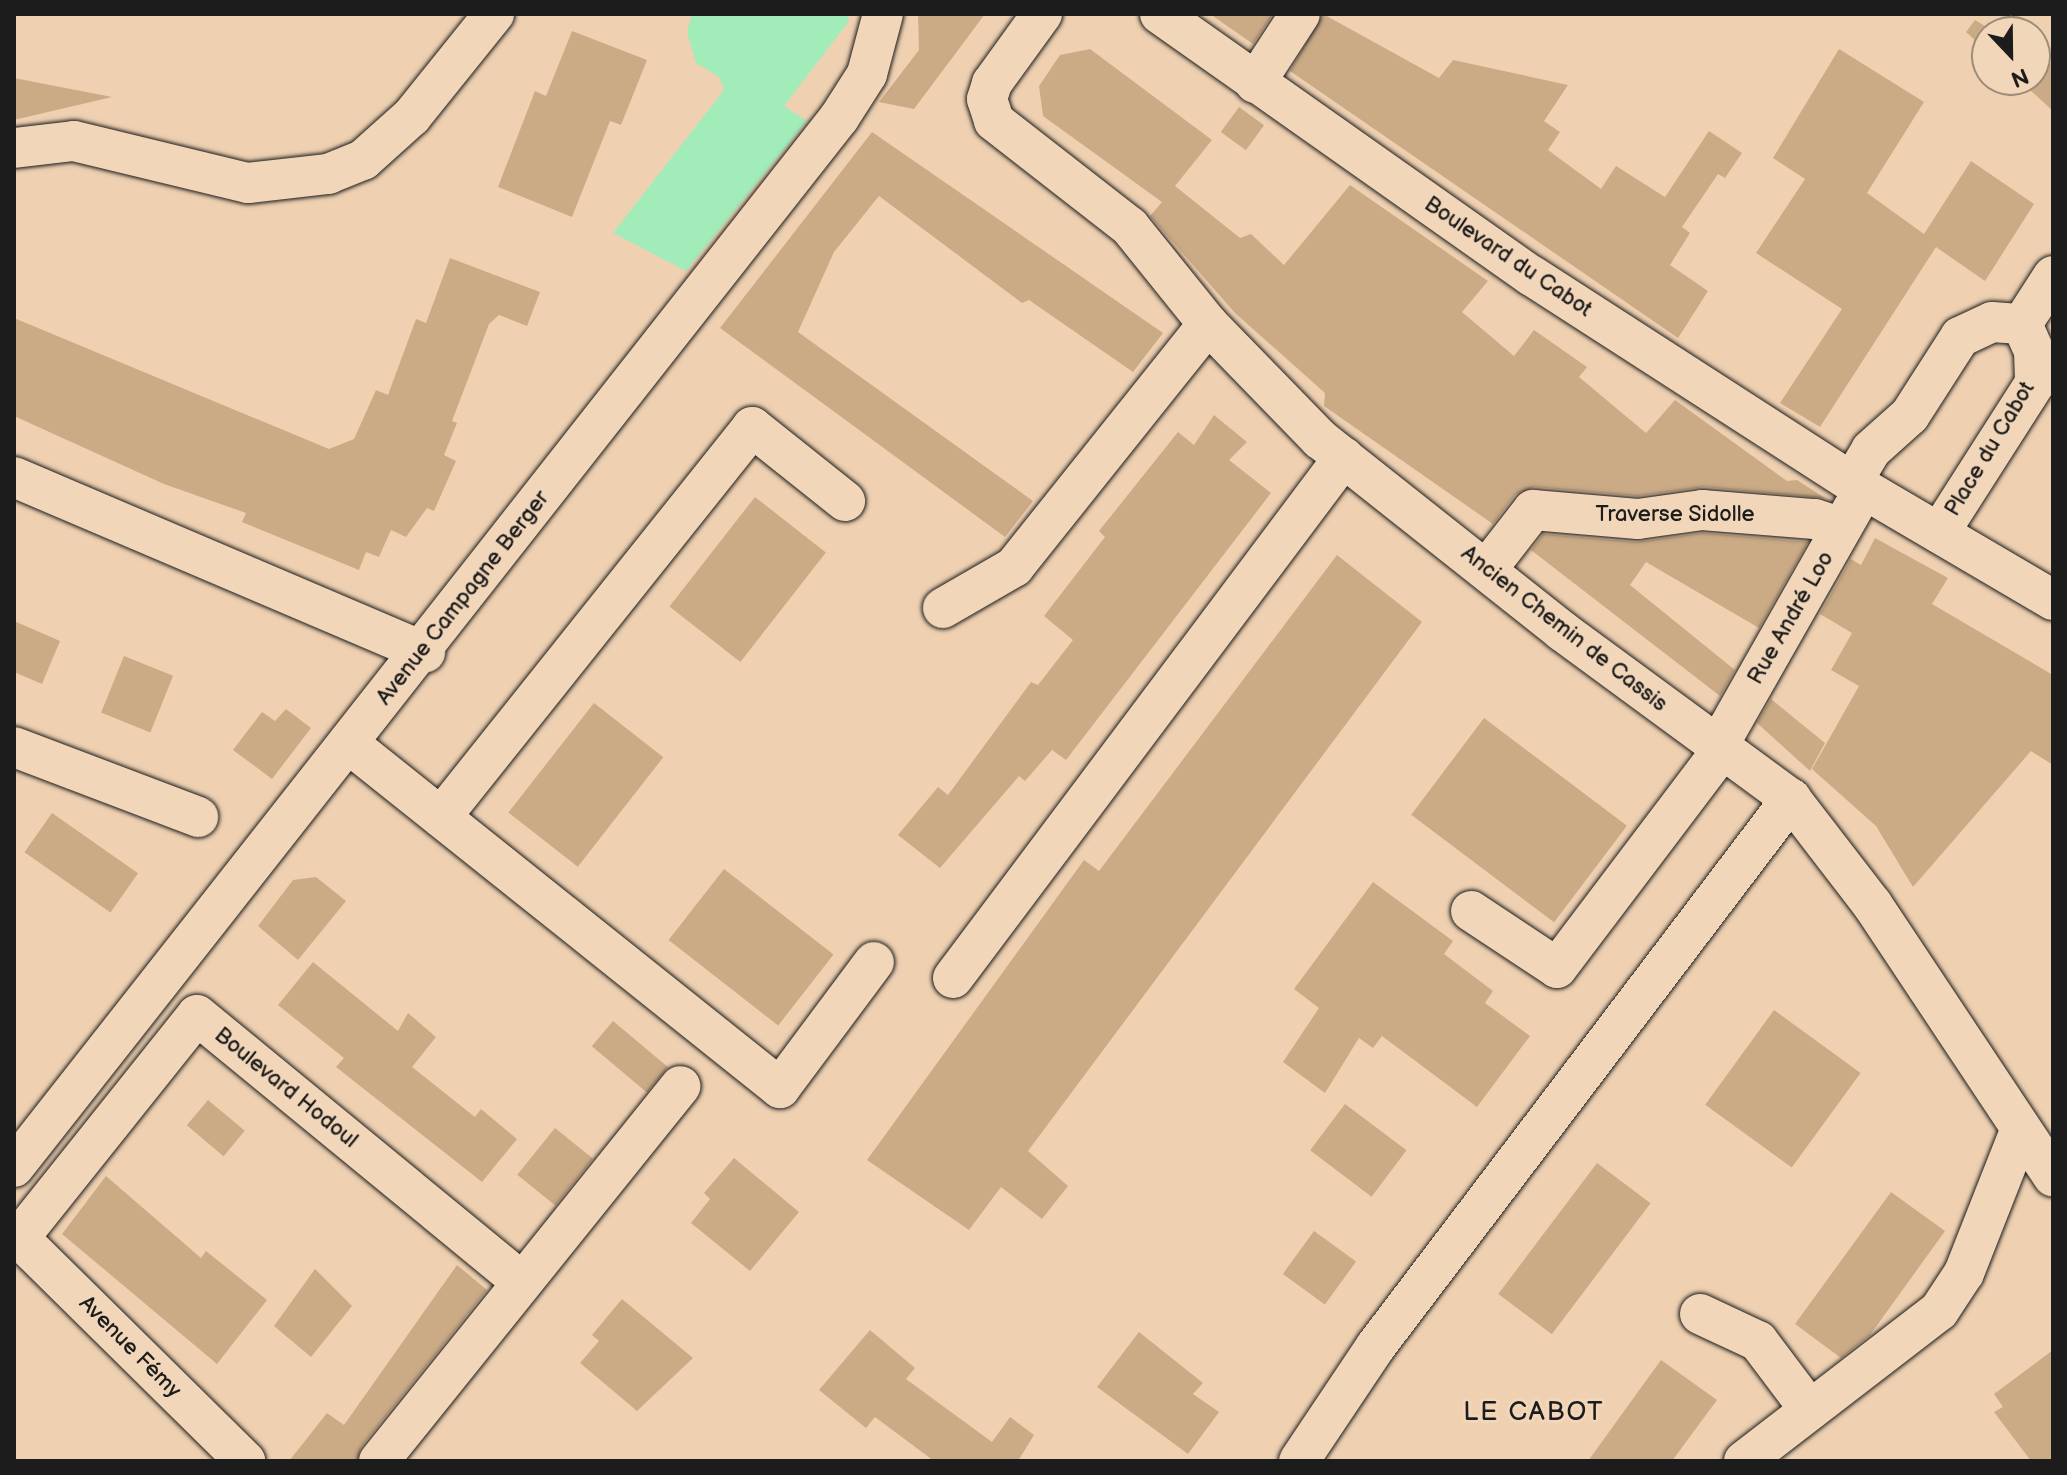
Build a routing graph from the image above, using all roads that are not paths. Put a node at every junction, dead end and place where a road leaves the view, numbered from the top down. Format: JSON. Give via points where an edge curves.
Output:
{"nodes":[{"id":1,"x":494,"y":14,"type":"edge"},
{"id":2,"x":883,"y":14,"type":"edge"},
{"id":3,"x":1042,"y":14,"type":"edge"},
{"id":4,"x":1160,"y":14,"type":"edge"},
{"id":5,"x":1300,"y":14,"type":"edge"},
{"id":6,"x":1255,"y":83,"type":"junction"},
{"id":7,"x":14,"y":148,"type":"edge"},
{"id":8,"x":2053,"y":276,"type":"edge"},
{"id":9,"x":1208,"y":324,"type":"junction"},
{"id":10,"x":2022,"y":324,"type":"junction"},
{"id":11,"x":1344,"y":457,"type":"junction"},
{"id":12,"x":14,"y":477,"type":"edge"},
{"id":13,"x":1858,"y":486,"type":"junction"},
{"id":14,"x":845,"y":501,"type":"dead end"},
{"id":15,"x":1842,"y":528,"type":"junction"},
{"id":16,"x":1939,"y":533,"type":"junction"},
{"id":17,"x":1487,"y":569,"type":"junction"},
{"id":18,"x":2053,"y":600,"type":"edge"},
{"id":19,"x":943,"y":608,"type":"dead end"},
{"id":20,"x":425,"y":652,"type":"junction"},
{"id":21,"x":348,"y":743,"type":"junction"},
{"id":22,"x":14,"y":747,"type":"edge"},
{"id":23,"x":1720,"y":748,"type":"junction"},
{"id":24,"x":1791,"y":799,"type":"junction"},
{"id":25,"x":198,"y":817,"type":"dead end"},
{"id":26,"x":441,"y":817,"type":"junction"},
{"id":27,"x":1471,"y":911,"type":"dead end"},
{"id":28,"x":874,"y":962,"type":"dead end"},
{"id":29,"x":953,"y":978,"type":"dead end"},
{"id":30,"x":681,"y":1086,"type":"dead end"},
{"id":31,"x":2020,"y":1131,"type":"junction"},
{"id":32,"x":14,"y":1167,"type":"edge"},
{"id":33,"x":2053,"y":1176,"type":"edge"},
{"id":34,"x":16,"y":1236,"type":"edge"},
{"id":35,"x":521,"y":1281,"type":"junction"},
{"id":36,"x":1700,"y":1314,"type":"dead end"},
{"id":37,"x":1810,"y":1410,"type":"junction"},
{"id":38,"x":245,"y":1461,"type":"edge"},
{"id":39,"x":379,"y":1461,"type":"edge"},
{"id":40,"x":1299,"y":1461,"type":"edge"},
{"id":41,"x":1744,"y":1461,"type":"edge"}],
"edges":[{"from":1,"to":7,"type":"street","via":[[412,116],[363,160],[328,174],[248,183],[74,141]]},
{"from":2,"to":20,"type":"street","name":"Avenue Campagne Berger","via":[[867,74],[839,118]]},
{"from":3,"to":9,"type":"street","name":"Ancien Chemin de Cassis","via":[[987,99],[994,121],[1130,227]]},
{"from":4,"to":6,"type":"street","name":"Boulevard du Cabot"},
{"from":5,"to":6,"type":"street"},
{"from":6,"to":13,"type":"street","name":"Boulevard du Cabot","via":[[1532,276]]},
{"from":8,"to":10,"type":"street"},
{"from":9,"to":11,"type":"street","name":"Ancien Chemin de Cassis"},
{"from":9,"to":19,"type":"street","via":[[1014,567]]},
{"from":10,"to":13,"type":"street","via":[[1992,322],[1960,337],[1910,415],[1871,450]]},
{"from":10,"to":16,"type":"street","name":"Place du Cabot","via":[[2034,351],[2035,383]]},
{"from":11,"to":17,"type":"street","name":"Ancien Chemin de Cassis"},
{"from":11,"to":29,"type":"street"},
{"from":12,"to":20,"type":"street"},
{"from":13,"to":15,"type":"street","name":"Rue André Loo"},
{"from":13,"to":16,"type":"street","name":"Boulevard du Cabot"},
{"from":14,"to":26,"type":"street","via":[[752,427]]},
{"from":15,"to":17,"type":"street","name":"Traverse Sidolle","via":[[1815,519],[1702,510],[1638,519],[1533,510]]},
{"from":15,"to":23,"type":"street","name":"Rue André Loo"},
{"from":16,"to":18,"type":"street","name":"Boulevard du Cabot"},
{"from":17,"to":23,"type":"street","name":"Ancien Chemin de Cassis"},
{"from":20,"to":21,"type":"street","name":"Avenue Campagne Berger"},
{"from":21,"to":26,"type":"street"},
{"from":21,"to":32,"type":"street","name":"Avenue Campagne Berger"},
{"from":22,"to":25,"type":"street"},
{"from":23,"to":24,"type":"street","name":"Ancien Chemin de Cassis"},
{"from":23,"to":27,"type":"street","name":"Rue André Loo","via":[[1557,968]]},
{"from":24,"to":31,"type":"street","name":"Ancien Chemin de Cassis","via":[[1872,904]]},
{"from":24,"to":40,"type":"street","via":[[1376,1346]]},
{"from":26,"to":28,"type":"street","via":[[780,1088]]},
{"from":30,"to":35,"type":"street"},
{"from":31,"to":33,"type":"street","name":"Ancien Chemin de Cassis"},
{"from":31,"to":37,"type":"street","via":[[1964,1273],[1939,1311]]},
{"from":34,"to":35,"type":"street","name":"Boulevard Hodoul","via":[[197,1015]]},
{"from":34,"to":38,"type":"street","name":"Avenue Fémy"},
{"from":35,"to":39,"type":"street"},
{"from":36,"to":37,"type":"street","via":[[1758,1341]]},
{"from":37,"to":41,"type":"street"}]}
